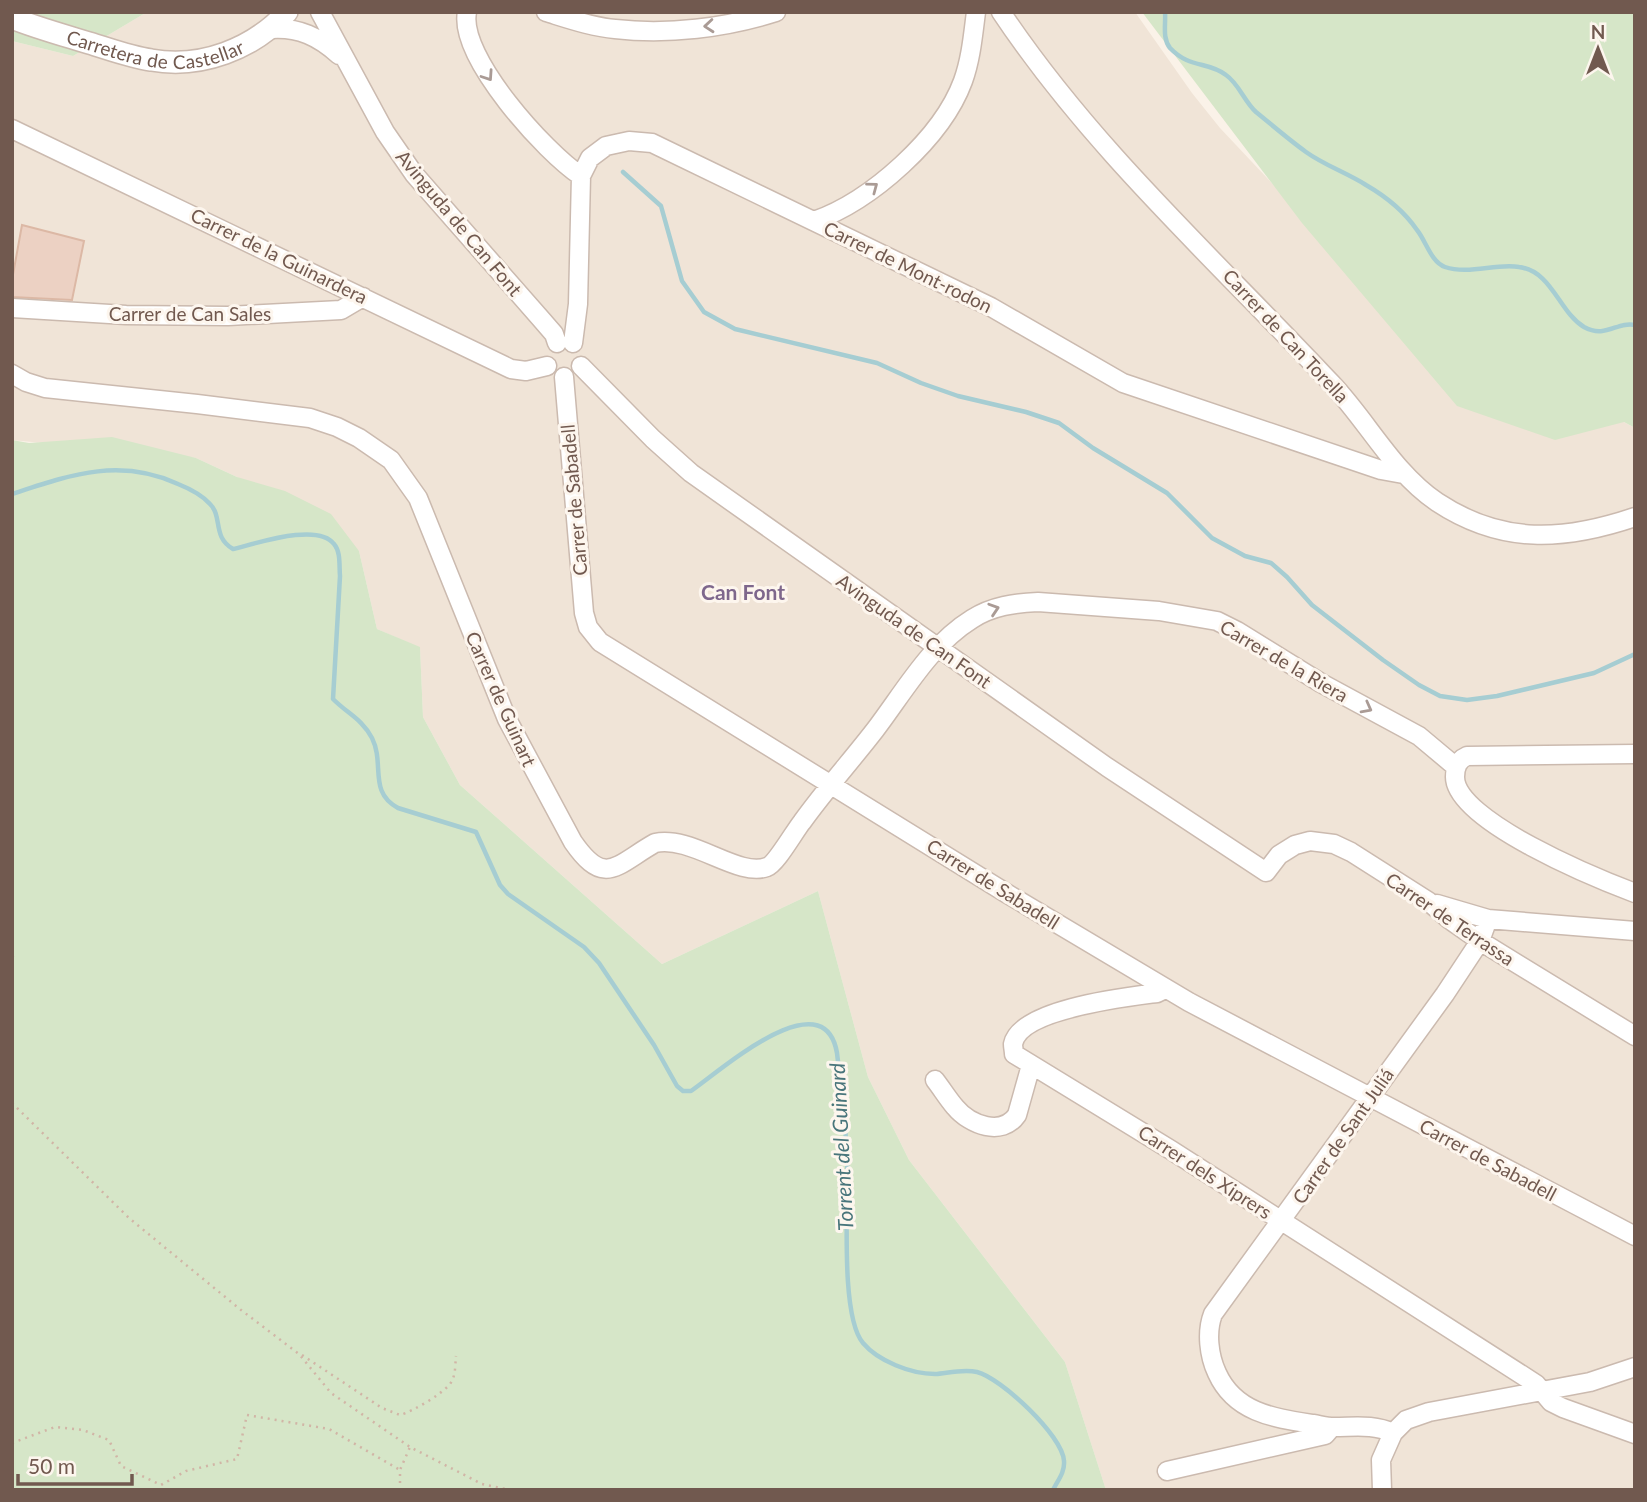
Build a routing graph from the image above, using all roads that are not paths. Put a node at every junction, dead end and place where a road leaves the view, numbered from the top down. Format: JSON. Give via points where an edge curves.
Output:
{"nodes":[{"id":1,"x":287,"y":12,"type":"edge"},
{"id":2,"x":320,"y":12,"type":"edge"},
{"id":3,"x":333,"y":12,"type":"edge"},
{"id":4,"x":467,"y":12,"type":"edge"},
{"id":5,"x":547,"y":12,"type":"edge"},
{"id":6,"x":776,"y":12,"type":"edge"},
{"id":7,"x":976,"y":12,"type":"edge"},
{"id":8,"x":1001,"y":12,"type":"edge"},
{"id":9,"x":12,"y":18,"type":"edge"},
{"id":10,"x":271,"y":29,"type":"junction"},
{"id":11,"x":347,"y":63,"type":"junction"},
{"id":12,"x":12,"y":129,"type":"edge"},
{"id":13,"x":581,"y":176,"type":"junction"},
{"id":14,"x":814,"y":221,"type":"junction"},
{"id":15,"x":363,"y":297,"type":"junction"},
{"id":16,"x":12,"y":308,"type":"edge"},
{"id":17,"x":565,"y":343,"type":"junction"},
{"id":18,"x":547,"y":366,"type":"junction"},
{"id":19,"x":581,"y":366,"type":"junction"},
{"id":20,"x":12,"y":374,"type":"edge"},
{"id":21,"x":564,"y":377,"type":"junction"},
{"id":22,"x":1403,"y":474,"type":"junction"},
{"id":23,"x":1635,"y":517,"type":"edge"},
{"id":24,"x":939,"y":647,"type":"junction"},
{"id":25,"x":1635,"y":754,"type":"edge"},
{"id":26,"x":1456,"y":767,"type":"junction"},
{"id":27,"x":832,"y":785,"type":"junction"},
{"id":28,"x":1266,"y":872,"type":"joint"},
{"id":29,"x":1635,"y":893,"type":"edge"},
{"id":30,"x":1428,"y":901,"type":"junction"},
{"id":31,"x":1488,"y":919,"type":"junction"},
{"id":32,"x":1635,"y":931,"type":"edge"},
{"id":33,"x":1480,"y":941,"type":"junction"},
{"id":34,"x":1165,"y":989,"type":"junction"},
{"id":35,"x":1635,"y":1036,"type":"edge"},
{"id":36,"x":1031,"y":1065,"type":"junction"},
{"id":37,"x":935,"y":1080,"type":"dead end"},
{"id":38,"x":1371,"y":1097,"type":"junction"},
{"id":39,"x":1282,"y":1221,"type":"junction"},
{"id":40,"x":1635,"y":1236,"type":"edge"},
{"id":41,"x":1635,"y":1367,"type":"edge"},
{"id":42,"x":1542,"y":1391,"type":"junction"},
{"id":43,"x":1332,"y":1427,"type":"junction"},
{"id":44,"x":1393,"y":1433,"type":"junction"},
{"id":45,"x":1635,"y":1434,"type":"edge"},
{"id":46,"x":1167,"y":1471,"type":"dead end"},
{"id":47,"x":1382,"y":1490,"type":"edge"}],
"edges":[{"from":1,"to":10,"type":"street","name":"Carretera de Castellar"},
{"from":2,"to":11,"type":"street","name":"Avinguda de Can Font"},
{"from":3,"to":11,"type":"street","name":"Avinguda de Can Font"},
{"from":4,"to":13,"type":"street","one_way":true,"via":[[484,71],[562,163]]},
{"from":6,"to":5,"type":"street","one_way":true,"via":[[724,25],[639,31],[589,25]]},
{"from":14,"to":7,"type":"street","one_way":true,"via":[[855,201],[927,137],[963,80]]},
{"from":8,"to":22,"type":"street","name":"Carrer de Can Torella","via":[[1136,181],[1343,395]]},
{"from":9,"to":10,"type":"street","name":"Carretera de Castellar","via":[[138,58],[168,62],[225,53]]},
{"from":10,"to":11,"type":"street","name":"Avinguda de Can Font","via":[[311,35]]},
{"from":11,"to":17,"type":"street","name":"Avinguda de Can Font","via":[[414,174]]},
{"from":12,"to":15,"type":"street","name":"Carrer de la Guinardera"},
{"from":13,"to":14,"type":"street","name":"Carrer de Mont-rodon","via":[[590,158],[606,146],[640,141],[668,150]]},
{"from":13,"to":17,"type":"street","via":[[578,304]]},
{"from":14,"to":22,"type":"street","name":"Carrer de Mont-rodon","via":[[991,307],[1123,383]]},
{"from":15,"to":16,"type":"street","name":"Carrer de Can Sales","via":[[341,310],[228,316]]},
{"from":15,"to":18,"type":"street","name":"Carrer de la Guinardera","via":[[511,369]]},
{"from":17,"to":18,"type":"street","via":[[549,348]]},
{"from":17,"to":19,"type":"street","via":[[582,355]]},
{"from":18,"to":21,"type":"street"},
{"from":19,"to":21,"type":"street","via":[[576,374]]},
{"from":19,"to":24,"type":"street","name":"Avinguda de Can Font","via":[[691,473]]},
{"from":20,"to":27,"type":"street","name":"Carrer de Guinart","via":[[45,388],[310,418],[359,438],[391,460],[418,498],[513,730],[573,842],[597,868],[612,869],[662,841],[684,844],[744,867],[770,867]]},
{"from":21,"to":27,"type":"street","name":"Carrer de Sabadell","via":[[581,590],[593,635]]},
{"from":22,"to":23,"type":"street","name":"Carrer de Can Torella","via":[[1438,503],[1521,535],[1581,533]]},
{"from":24,"to":26,"type":"street","name":"Carrer de la Riera","one_way":true,"via":[[981,614],[1021,602],[1195,615],[1237,631],[1402,726]]},
{"from":24,"to":27,"type":"street","name":"Carrer de Guinart"},
{"from":24,"to":28,"type":"street","name":"Avinguda de Can Font","via":[[1107,767]]},
{"from":25,"to":26,"type":"street","via":[[1467,756]]},
{"from":26,"to":29,"type":"street","via":[[1458,792],[1491,822],[1574,869]]},
{"from":27,"to":34,"type":"street","name":"Carrer de Sabadell"},
{"from":28,"to":30,"type":"street","name":"Carrer de Terrassa","via":[[1285,850],[1322,841],[1351,852]]},
{"from":30,"to":31,"type":"street"},
{"from":30,"to":33,"type":"street","name":"Carrer de Terrassa"},
{"from":31,"to":32,"type":"street"},
{"from":31,"to":33,"type":"street","name":"Carrer de Sant Juliá"},
{"from":33,"to":35,"type":"street","name":"Carrer de Terrassa"},
{"from":33,"to":38,"type":"street","name":"Carrer de Sant Juliá"},
{"from":34,"to":36,"type":"street","name":"Carrer dels Xiprers","via":[[1072,1008],[1031,1023],[1013,1044],[1014,1055]]},
{"from":34,"to":38,"type":"street","name":"Carrer de Sabadell"},
{"from":36,"to":37,"type":"street","via":[[1017,1115],[1001,1128],[963,1115]]},
{"from":36,"to":39,"type":"street","name":"Carrer dels Xiprers"},
{"from":38,"to":39,"type":"street","name":"Carrer de Sant Juliá"},
{"from":38,"to":40,"type":"street","name":"Carrer de Sabadell"},
{"from":39,"to":42,"type":"street","name":"Carrer dels Xiprers"},
{"from":39,"to":43,"type":"street","name":"Carrer de Sant Juliá","via":[[1213,1314],[1211,1355],[1220,1381],[1252,1410]]},
{"from":41,"to":42,"type":"street"},
{"from":42,"to":44,"type":"street","via":[[1429,1412],[1406,1420]]},
{"from":42,"to":45,"type":"street","name":"Carrer dels Xiprers","via":[[1563,1408]]},
{"from":43,"to":44,"type":"street","via":[[1365,1425]]},
{"from":43,"to":46,"type":"street","via":[[1325,1435]]},
{"from":44,"to":47,"type":"street","via":[[1381,1460]]}]}
